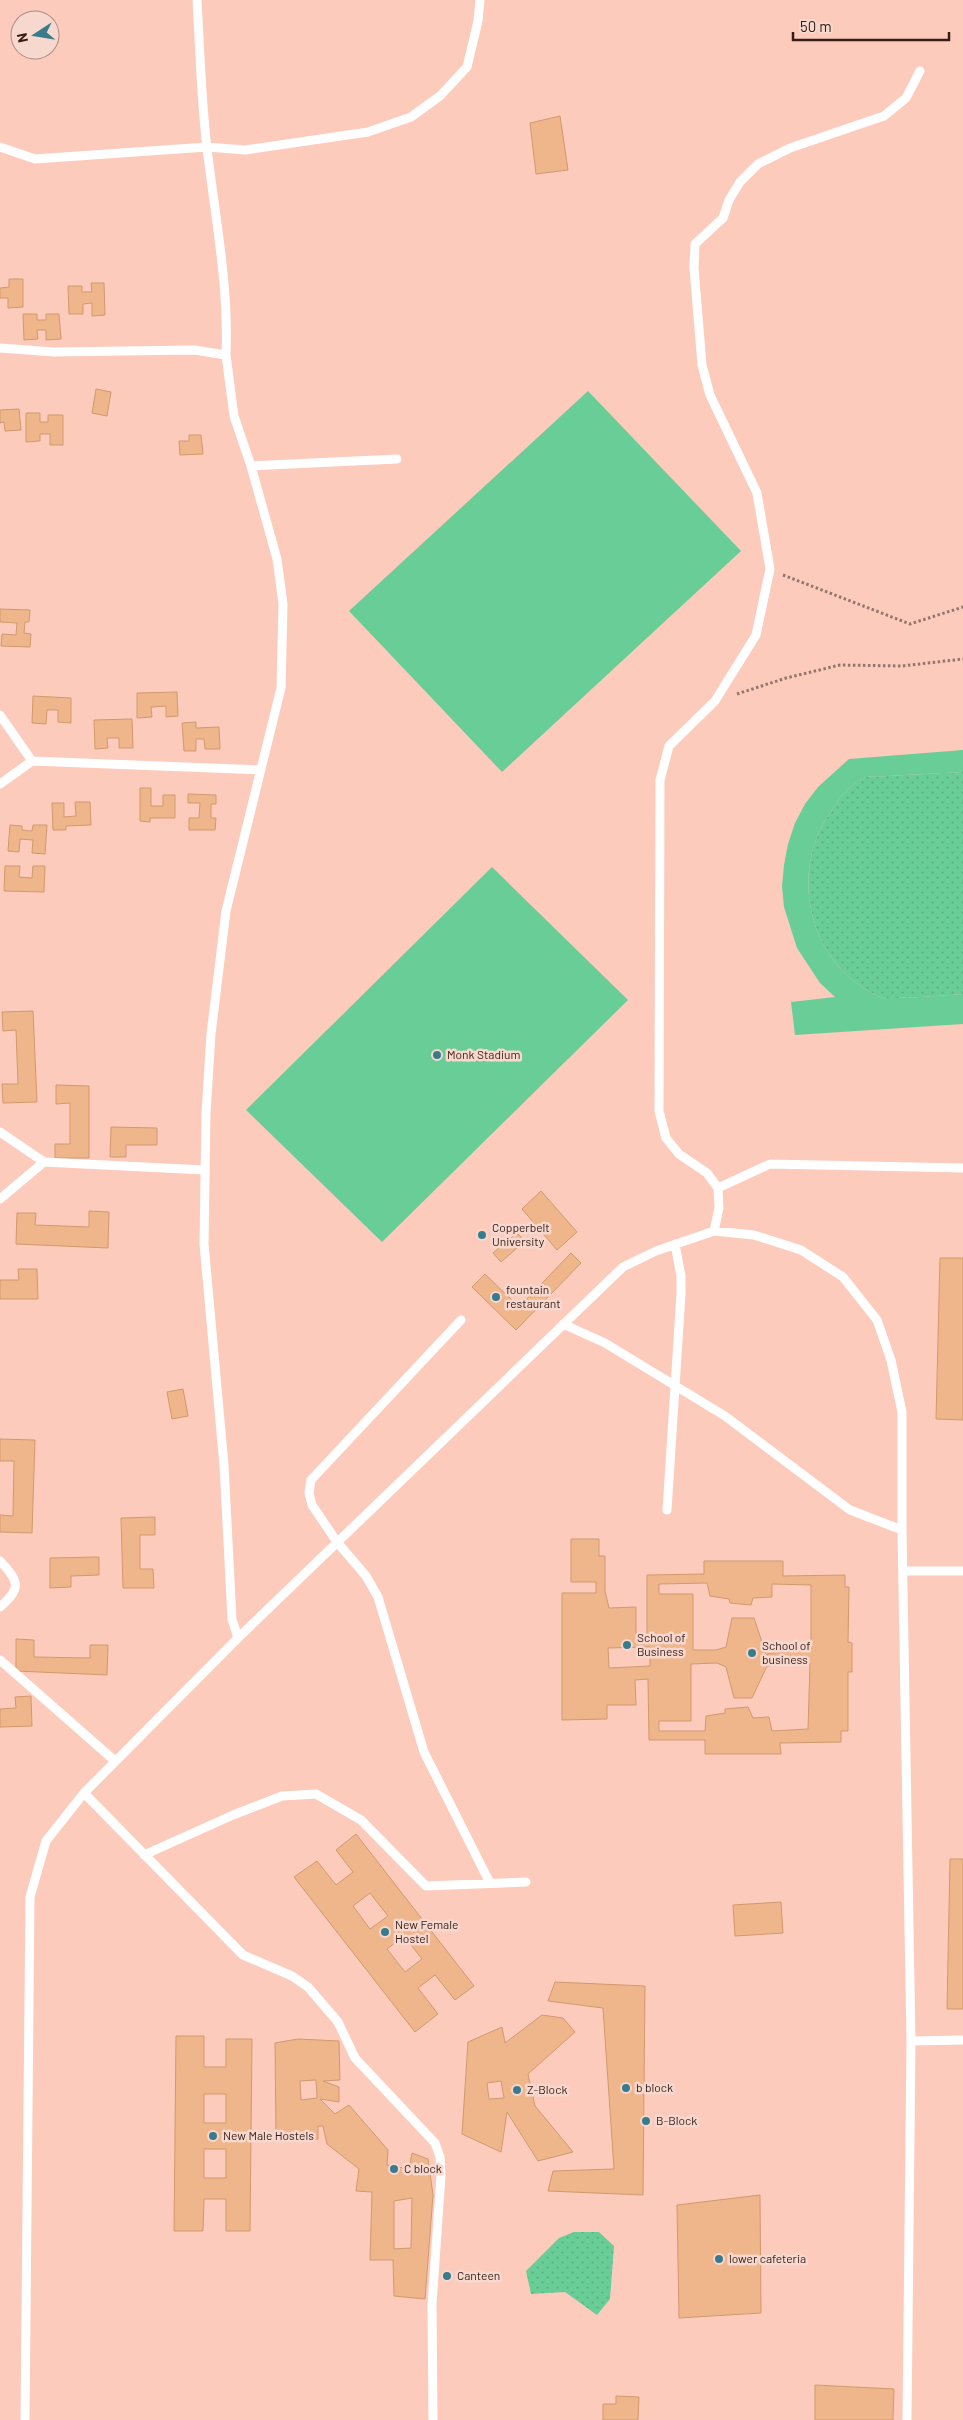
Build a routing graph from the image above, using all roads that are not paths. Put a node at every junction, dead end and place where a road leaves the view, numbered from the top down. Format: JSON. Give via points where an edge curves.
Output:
{"nodes":[{"id":1,"x":197,"y":0,"type":"edge"},
{"id":2,"x":480,"y":0,"type":"edge"},
{"id":3,"x":920,"y":71,"type":"dead end"},
{"id":4,"x":0,"y":147,"type":"edge"},
{"id":5,"x":207,"y":147,"type":"junction"},
{"id":6,"x":0,"y":348,"type":"edge"},
{"id":7,"x":226,"y":355,"type":"junction"},
{"id":8,"x":397,"y":459,"type":"dead end"},
{"id":9,"x":251,"y":466,"type":"junction"},
{"id":10,"x":0,"y":715,"type":"edge"},
{"id":11,"x":32,"y":761,"type":"junction"},
{"id":12,"x":261,"y":770,"type":"junction"},
{"id":13,"x":0,"y":784,"type":"edge"},
{"id":14,"x":0,"y":1132,"type":"edge"},
{"id":15,"x":44,"y":1162,"type":"junction"},
{"id":16,"x":963,"y":1168,"type":"edge"},
{"id":17,"x":204,"y":1170,"type":"junction"},
{"id":18,"x":718,"y":1188,"type":"junction"},
{"id":19,"x":0,"y":1199,"type":"edge"},
{"id":20,"x":714,"y":1231,"type":"junction"},
{"id":21,"x":675,"y":1244,"type":"junction"},
{"id":22,"x":461,"y":1320,"type":"dead end"},
{"id":23,"x":563,"y":1324,"type":"junction"},
{"id":24,"x":676,"y":1386,"type":"junction"},
{"id":25,"x":667,"y":1510,"type":"dead end"},
{"id":26,"x":902,"y":1530,"type":"junction"},
{"id":27,"x":337,"y":1542,"type":"junction"},
{"id":28,"x":0,"y":1561,"type":"edge"},
{"id":29,"x":902,"y":1571,"type":"junction"},
{"id":30,"x":963,"y":1571,"type":"edge"},
{"id":31,"x":0,"y":1607,"type":"edge"},
{"id":32,"x":238,"y":1638,"type":"junction"},
{"id":33,"x":0,"y":1660,"type":"edge"},
{"id":34,"x":115,"y":1761,"type":"junction"},
{"id":35,"x":84,"y":1793,"type":"junction"},
{"id":36,"x":144,"y":1855,"type":"junction"},
{"id":37,"x":526,"y":1882,"type":"dead end"},
{"id":38,"x":490,"y":1883,"type":"junction"},
{"id":39,"x":963,"y":2040,"type":"edge"},
{"id":40,"x":911,"y":2041,"type":"junction"},
{"id":41,"x":26,"y":2420,"type":"edge"},
{"id":42,"x":433,"y":2420,"type":"edge"},
{"id":43,"x":907,"y":2420,"type":"edge"}],
"edges":[{"from":1,"to":5,"type":"lane"},
{"from":2,"to":5,"type":"lane","via":[[467,67],[440,96],[411,117],[368,132],[307,142],[245,150]]},
{"from":3,"to":18,"type":"lane","via":[[906,98],[884,116],[790,148],[758,164],[740,182],[729,200],[724,218],[695,244],[702,365],[710,395],[757,493],[770,569],[756,635],[715,701],[669,746],[660,780],[660,1111],[666,1138],[679,1154],[707,1173]]},
{"from":4,"to":5,"type":"lane","via":[[35,159]]},
{"from":5,"to":7,"type":"lane","via":[[227,328]]},
{"from":6,"to":7,"type":"lane","via":[[54,352],[194,350]]},
{"from":7,"to":9,"type":"lane","via":[[234,416]]},
{"from":8,"to":9,"type":"lane"},
{"from":9,"to":12,"type":"lane","via":[[277,559],[283,604],[281,688]]},
{"from":10,"to":11,"type":"lane"},
{"from":11,"to":12,"type":"lane"},
{"from":11,"to":13,"type":"lane"},
{"from":12,"to":17,"type":"lane","via":[[226,910],[211,1034]]},
{"from":14,"to":15,"type":"lane"},
{"from":15,"to":17,"type":"lane"},
{"from":15,"to":19,"type":"lane"},
{"from":16,"to":18,"type":"lane","via":[[770,1164]]},
{"from":17,"to":32,"type":"lane","via":[[204,1244],[224,1465],[232,1619]]},
{"from":18,"to":20,"type":"lane","via":[[719,1208]]},
{"from":20,"to":21,"type":"lane"},
{"from":20,"to":26,"type":"lane","via":[[754,1235],[801,1250],[843,1278],[876,1320],[891,1360],[902,1412]]},
{"from":21,"to":23,"type":"lane","via":[[623,1266]]},
{"from":21,"to":24,"type":"lane","via":[[681,1276]]},
{"from":22,"to":27,"type":"lane","via":[[311,1480],[308,1493],[312,1506]]},
{"from":23,"to":24,"type":"lane","via":[[605,1343]]},
{"from":23,"to":27,"type":"lane"},
{"from":24,"to":25,"type":"lane"},
{"from":24,"to":26,"type":"lane","via":[[725,1416],[850,1510]]},
{"from":26,"to":29,"type":"lane"},
{"from":27,"to":32,"type":"lane"},
{"from":27,"to":38,"type":"lane","via":[[366,1576],[378,1597],[424,1752]]},
{"from":28,"to":31,"type":"lane","via":[[14,1576],[16,1587],[13,1596]]},
{"from":29,"to":30,"type":"lane"},
{"from":29,"to":40,"type":"lane"},
{"from":32,"to":34,"type":"lane"},
{"from":33,"to":34,"type":"lane"},
{"from":34,"to":35,"type":"lane"},
{"from":35,"to":36,"type":"lane"},
{"from":35,"to":41,"type":"lane","via":[[46,1841],[30,1897]]},
{"from":36,"to":38,"type":"lane","via":[[282,1796],[316,1794],[362,1820],[426,1886]]},
{"from":36,"to":42,"type":"lane","via":[[243,1955],[292,1976],[308,1987],[338,2022],[355,2058],[435,2142],[441,2176],[432,2304]]},
{"from":37,"to":38,"type":"lane"},
{"from":39,"to":40,"type":"lane"},
{"from":40,"to":43,"type":"lane"}]}
